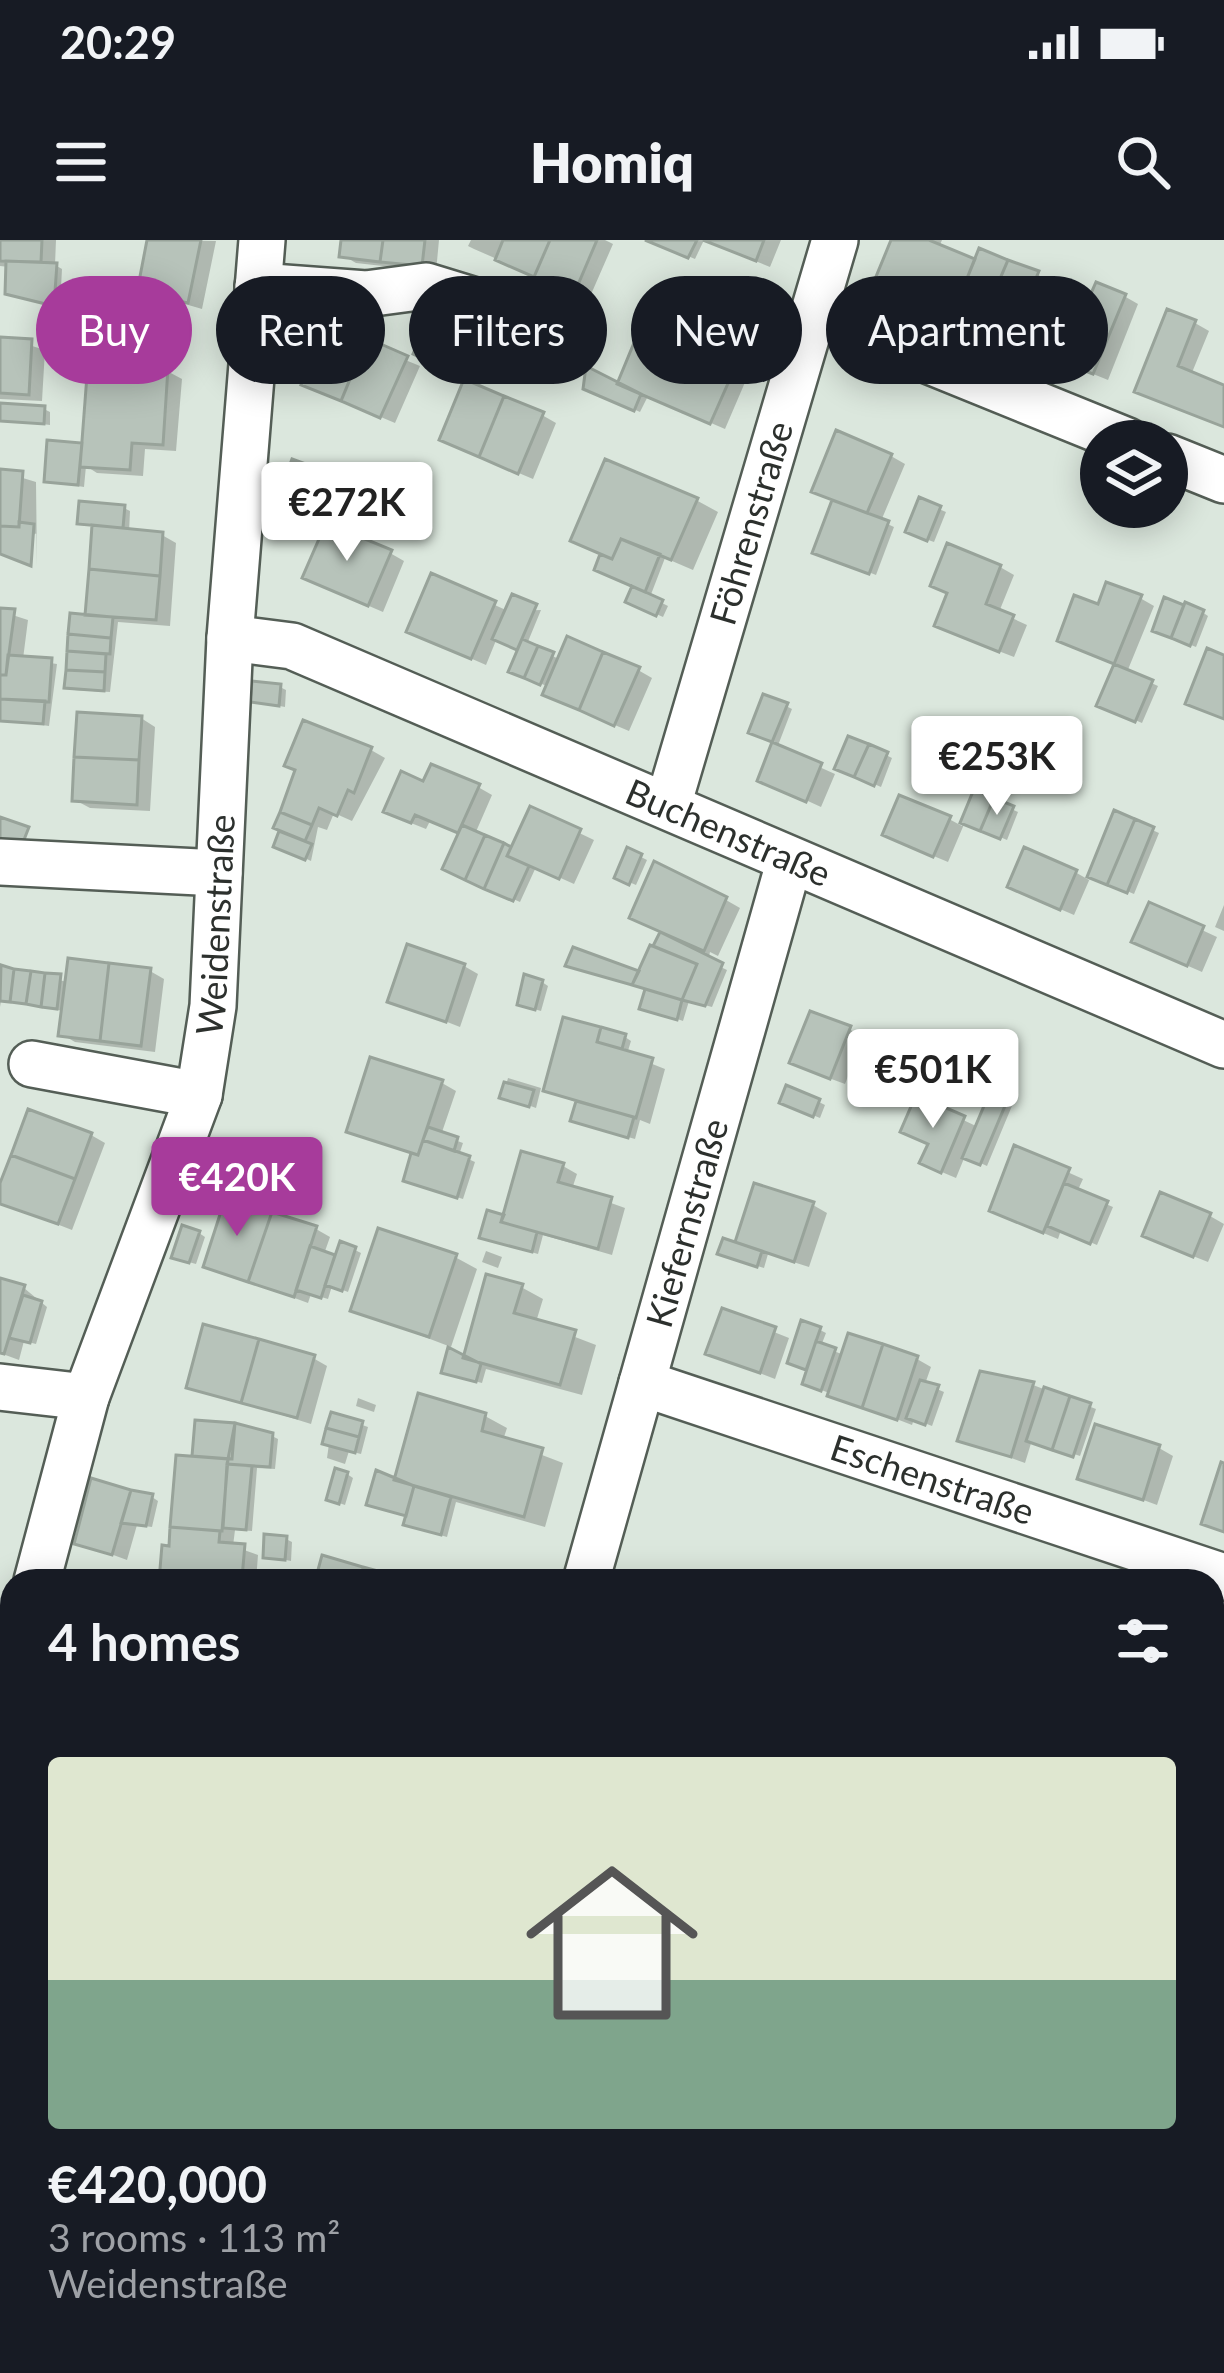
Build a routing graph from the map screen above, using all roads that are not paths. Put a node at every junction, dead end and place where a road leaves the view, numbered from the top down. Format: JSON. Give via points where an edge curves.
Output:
{"nodes":[{"id":1,"x":262,"y":240,"type":"edge"},
{"id":2,"x":835,"y":240,"type":"edge"},
{"id":3,"x":259,"y":276,"type":"edge"},
{"id":4,"x":814,"y":314,"type":"junction"},
{"id":5,"x":250,"y":384,"type":"edge"},
{"id":6,"x":1080,"y":422,"type":"edge"},
{"id":7,"x":1188,"y":465,"type":"edge"},
{"id":8,"x":1224,"y":480,"type":"edge"},
{"id":9,"x":230,"y":638,"type":"junction"},
{"id":10,"x":668,"y":806,"type":"junction"},
{"id":11,"x":0,"y":862,"type":"edge"},
{"id":12,"x":789,"y":863,"type":"junction"},
{"id":13,"x":219,"y":873,"type":"junction"},
{"id":14,"x":1224,"y":1045,"type":"edge"},
{"id":15,"x":32,"y":1064,"type":"dead end"},
{"id":16,"x":199,"y":1095,"type":"junction"},
{"id":17,"x":642,"y":1383,"type":"junction"},
{"id":18,"x":0,"y":1387,"type":"edge"},
{"id":19,"x":86,"y":1397,"type":"junction"},
{"id":20,"x":40,"y":1569,"type":"edge"},
{"id":21,"x":589,"y":1569,"type":"edge"},
{"id":22,"x":1200,"y":1569,"type":"edge"}],
"edges":[{"from":1,"to":3,"type":"street","name":"Weidenstraße"},
{"from":2,"to":4,"type":"street","name":"Föhrenstraße"},
{"from":4,"to":6,"type":"street"},
{"from":4,"to":10,"type":"street","name":"Föhrenstraße"},
{"from":5,"to":9,"type":"street","name":"Weidenstraße"},
{"from":7,"to":8,"type":"street"},
{"from":9,"to":10,"type":"street","name":"Buchenstraße","via":[[292,646]]},
{"from":9,"to":13,"type":"street","name":"Weidenstraße"},
{"from":10,"to":12,"type":"street","name":"Buchenstraße"},
{"from":11,"to":13,"type":"street"},
{"from":12,"to":14,"type":"street","name":"Buchenstraße"},
{"from":12,"to":17,"type":"street","name":"Kiefernstraße"},
{"from":13,"to":16,"type":"street","name":"Weidenstraße"},
{"from":15,"to":16,"type":"street"},
{"from":16,"to":19,"type":"street","name":"Weidenstraße"},
{"from":17,"to":21,"type":"street","name":"Kiefernstraße"},
{"from":17,"to":22,"type":"street","name":"Eschenstraße"},
{"from":18,"to":19,"type":"street"},
{"from":19,"to":20,"type":"street","name":"Weidenstraße"}]}
